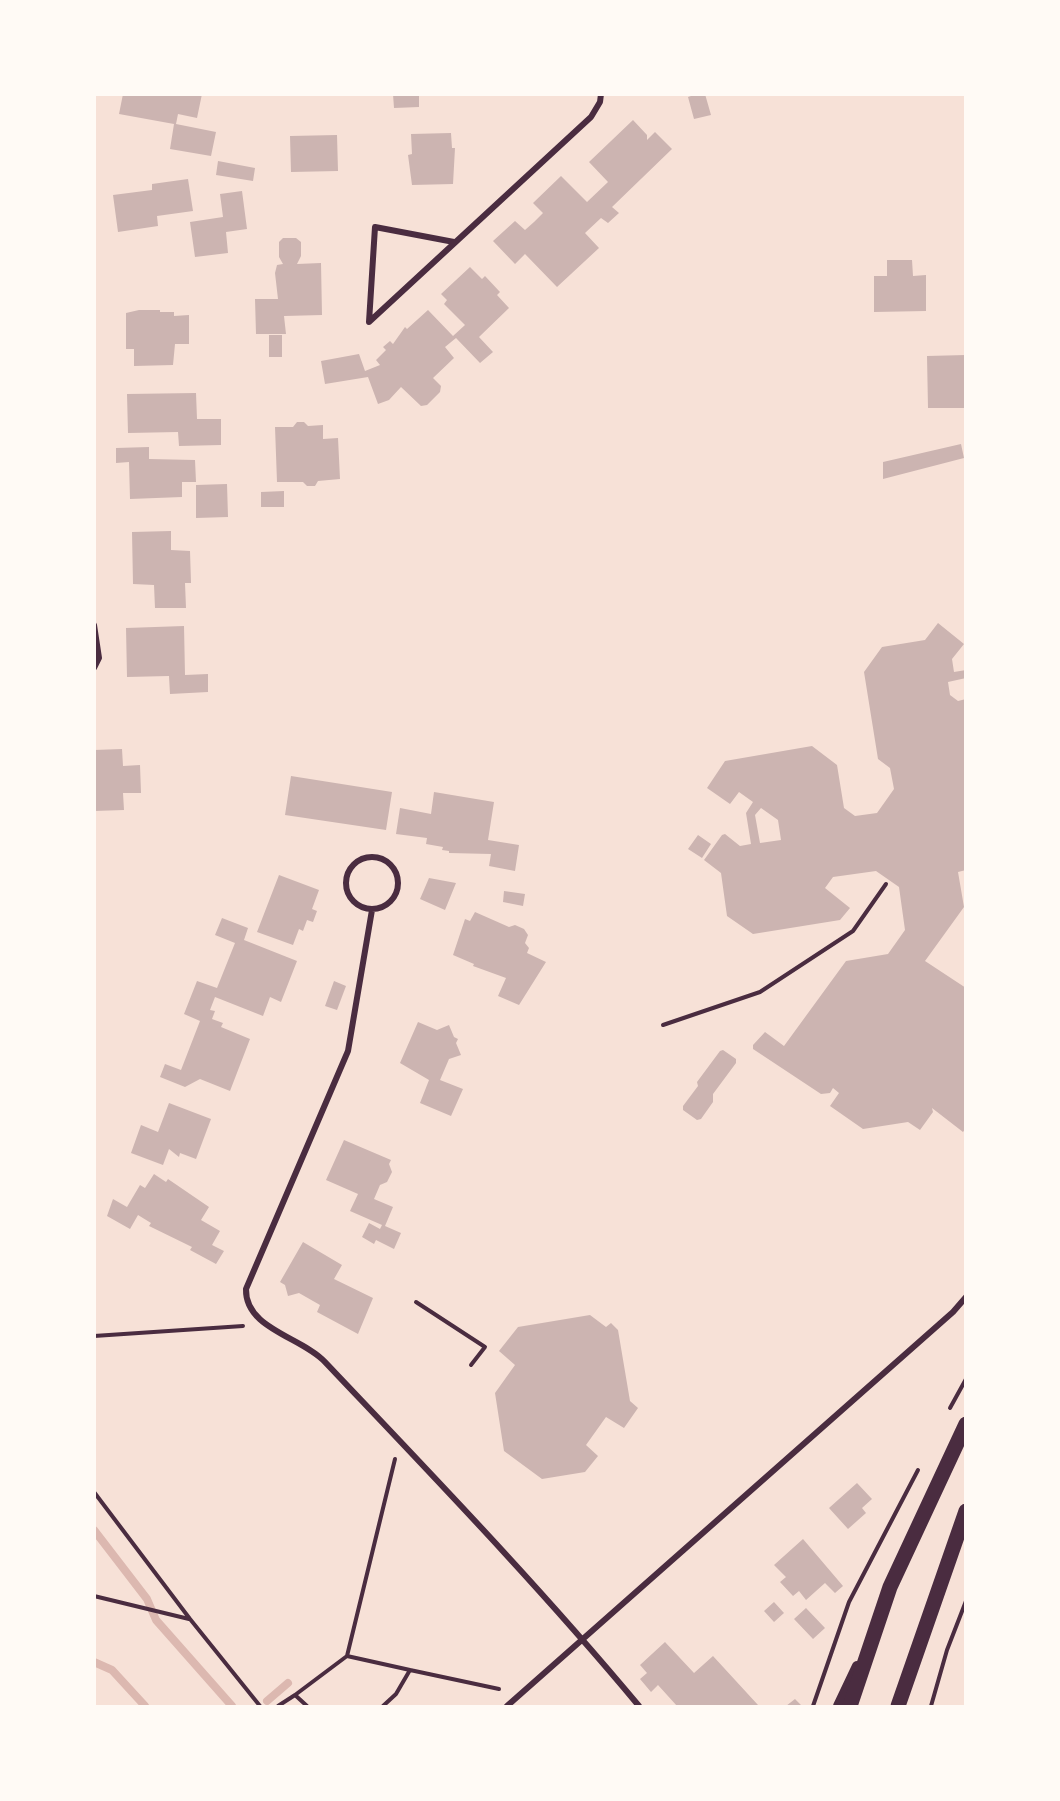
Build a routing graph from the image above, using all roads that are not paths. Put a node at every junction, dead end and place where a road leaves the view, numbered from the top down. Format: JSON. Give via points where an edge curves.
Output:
{"nodes":[{"id":1,"x":601,"y":94,"type":"edge"},
{"id":2,"x":454,"y":242,"type":"junction"},
{"id":3,"x":94,"y":625,"type":"edge"},
{"id":4,"x":94,"y":668,"type":"edge"},
{"id":5,"x":372,"y":910,"type":"junction"},
{"id":6,"x":966,"y":1297,"type":"edge"},
{"id":7,"x":966,"y":1424,"type":"edge"},
{"id":8,"x":966,"y":1511,"type":"edge"},
{"id":9,"x":873,"y":1633,"type":"junction"},
{"id":10,"x":584,"y":1640,"type":"junction"},
{"id":11,"x":510,"y":1705,"type":"edge"},
{"id":12,"x":639,"y":1707,"type":"edge"},
{"id":13,"x":838,"y":1707,"type":"edge"},
{"id":14,"x":850,"y":1707,"type":"edge"},
{"id":15,"x":898,"y":1707,"type":"edge"}],
"edges":[{"from":1,"to":2,"type":"street","via":[[591,117]]},
{"from":2,"to":2,"type":"street","via":[[375,227],[369,322],[386,306]]},
{"from":3,"to":4,"type":"street","via":[[99,658]]},
{"from":5,"to":5,"type":"street","via":[[384,907],[398,890],[393,867],[384,859],[372,857],[351,867],[346,878],[351,900]]},
{"from":5,"to":10,"type":"street","via":[[348,1051],[246,1289],[246,1302],[255,1317],[317,1353]]},
{"from":6,"to":10,"type":"street"},
{"from":7,"to":9,"type":"main road","via":[[890,1587]]},
{"from":8,"to":15,"type":"main road"},
{"from":9,"to":13,"type":"street"},
{"from":9,"to":14,"type":"main road"},
{"from":10,"to":11,"type":"street"},
{"from":10,"to":12,"type":"street"}]}
